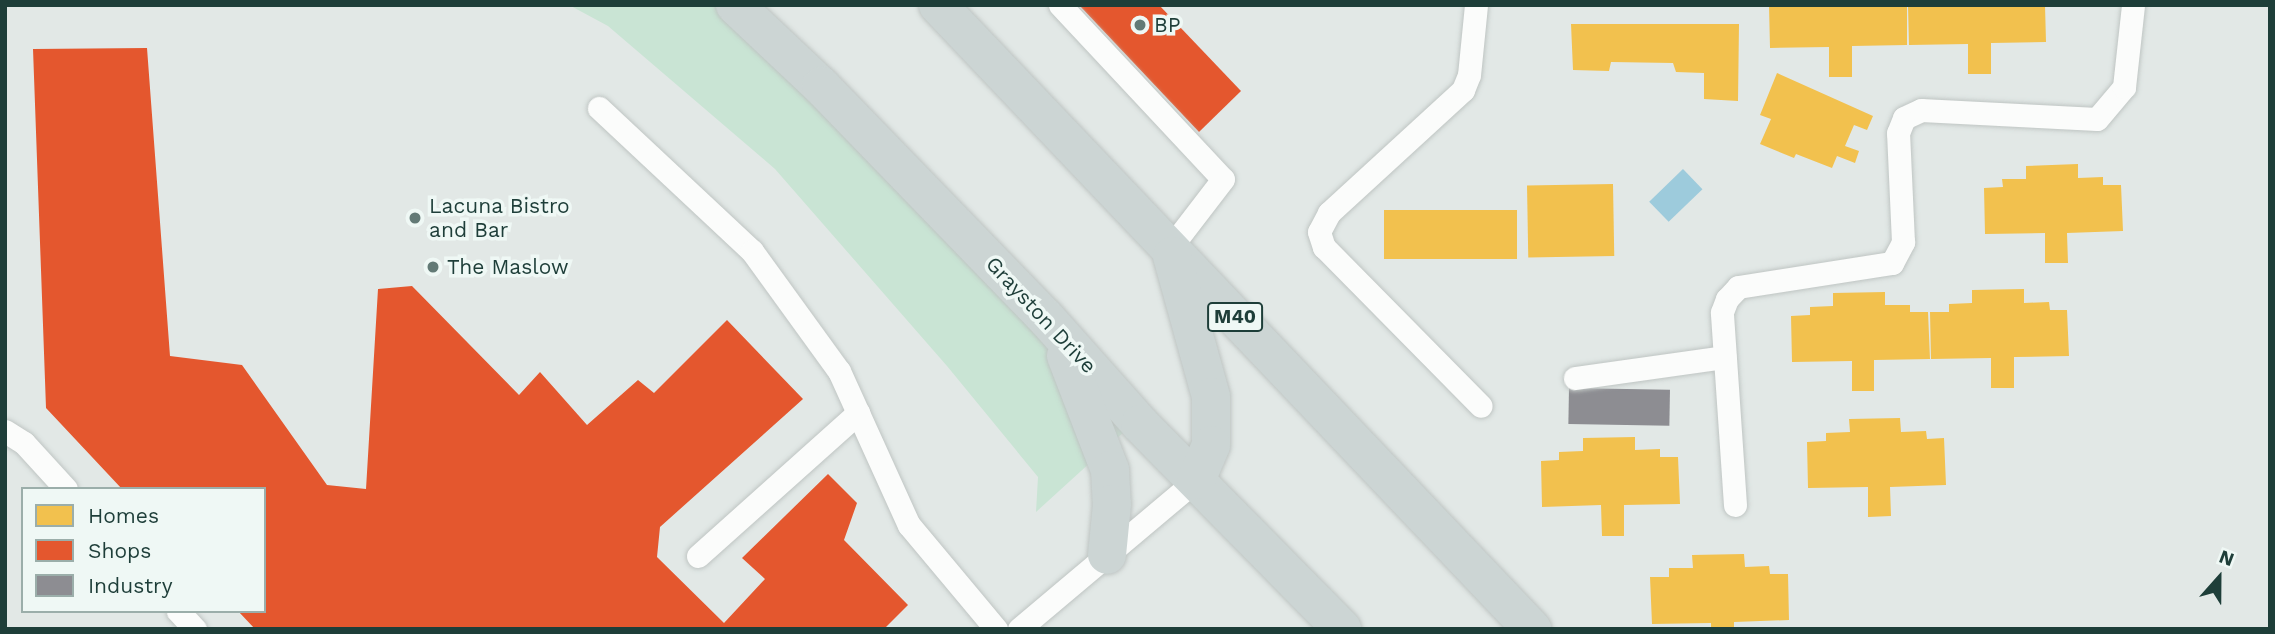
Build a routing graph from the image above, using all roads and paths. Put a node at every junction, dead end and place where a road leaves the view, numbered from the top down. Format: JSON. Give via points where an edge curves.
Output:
{"nodes":[{"id":1,"x":735,"y":5,"type":"edge"},
{"id":2,"x":1060,"y":5,"type":"edge"},
{"id":3,"x":1476,"y":5,"type":"edge"},
{"id":4,"x":2133,"y":5,"type":"edge"},
{"id":5,"x":949,"y":9,"type":"edge"},
{"id":6,"x":599,"y":108,"type":"dead end"},
{"id":7,"x":1170,"y":248,"type":"junction"},
{"id":8,"x":1046,"y":318,"type":"junction"},
{"id":9,"x":1725,"y":357,"type":"junction"},
{"id":10,"x":1575,"y":378,"type":"dead end"},
{"id":11,"x":1481,"y":405,"type":"dead end"},
{"id":12,"x":858,"y":413,"type":"junction"},
{"id":13,"x":5,"y":431,"type":"edge"},
{"id":14,"x":1196,"y":480,"type":"junction"},
{"id":15,"x":64,"y":487,"type":"edge"},
{"id":16,"x":1735,"y":505,"type":"dead end"},
{"id":17,"x":698,"y":555,"type":"dead end"},
{"id":18,"x":1107,"y":555,"type":"junction"},
{"id":19,"x":180,"y":613,"type":"edge"},
{"id":20,"x":195,"y":629,"type":"edge"},
{"id":21,"x":996,"y":629,"type":"edge"},
{"id":22,"x":1019,"y":629,"type":"edge"},
{"id":23,"x":1342,"y":629,"type":"edge"},
{"id":24,"x":1532,"y":629,"type":"edge"}],
"edges":[{"from":1,"to":8,"type":"main road","name":"Grayston Drive","via":[[821,86]]},
{"from":2,"to":7,"type":"lane","via":[[1223,179]]},
{"from":3,"to":11,"type":"lane","via":[[1469,75],[1463,90],[1329,214],[1319,232],[1324,247]]},
{"from":4,"to":9,"type":"lane","via":[[2124,86],[2097,119],[1921,110],[1904,118],[1898,133],[1903,242],[1892,263],[1738,287],[1722,312]]},
{"from":5,"to":7,"type":"main road","number":"M40"},
{"from":6,"to":12,"type":"lane","via":[[752,251],[839,371]]},
{"from":7,"to":14,"type":"main road","via":[[1211,397],[1211,445]]},
{"from":7,"to":24,"type":"main road","number":"M40"},
{"from":8,"to":14,"type":"main road","name":"Grayston Drive"},
{"from":8,"to":18,"type":"main road","via":[[1072,368],[1110,470]]},
{"from":9,"to":10,"type":"lane"},
{"from":9,"to":16,"type":"lane"},
{"from":12,"to":17,"type":"lane"},
{"from":12,"to":21,"type":"lane","via":[[909,525]]},
{"from":13,"to":15,"type":"lane","via":[[24,443]]},
{"from":14,"to":18,"type":"lane"},
{"from":14,"to":23,"type":"main road","name":"Grayston Drive"},
{"from":18,"to":22,"type":"lane"},
{"from":19,"to":20,"type":"lane"}]}
